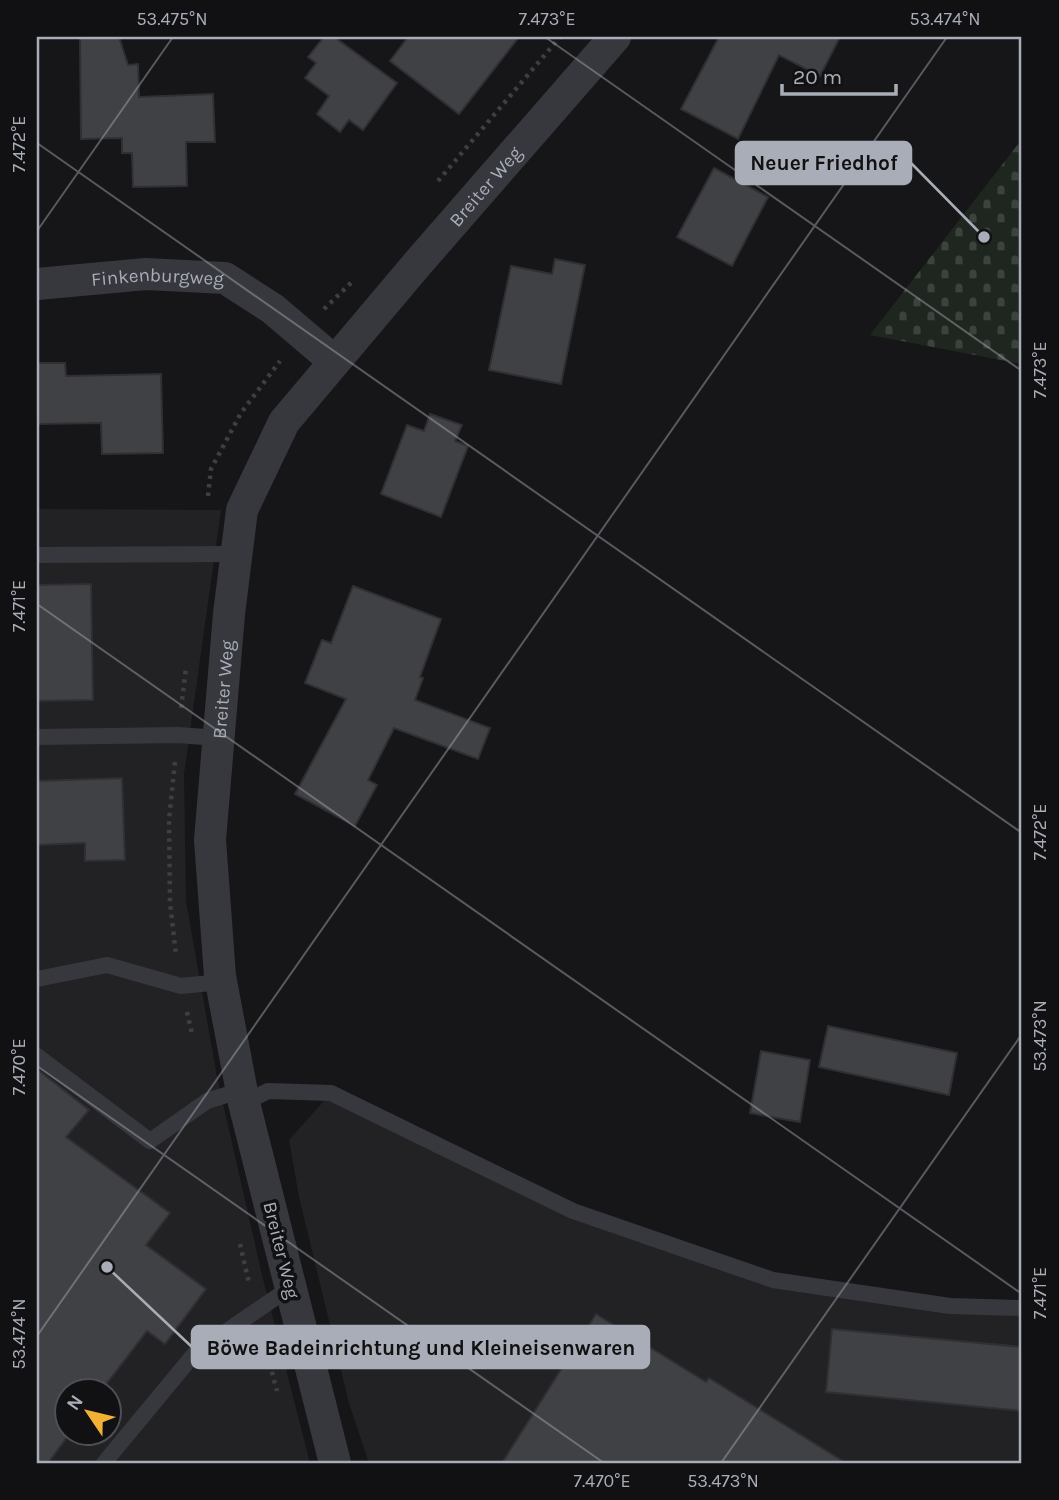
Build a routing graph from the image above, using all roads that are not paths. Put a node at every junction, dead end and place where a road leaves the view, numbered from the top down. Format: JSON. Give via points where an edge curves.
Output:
{"nodes":[{"id":1,"x":615,"y":37,"type":"edge"},
{"id":2,"x":37,"y":284,"type":"edge"},
{"id":3,"x":334,"y":361,"type":"junction"},
{"id":4,"x":237,"y":554,"type":"junction"},
{"id":5,"x":37,"y":555,"type":"edge"},
{"id":6,"x":37,"y":737,"type":"edge"},
{"id":7,"x":218,"y":738,"type":"junction"},
{"id":8,"x":37,"y":979,"type":"edge"},
{"id":9,"x":221,"y":982,"type":"junction"},
{"id":10,"x":37,"y":1056,"type":"edge"},
{"id":11,"x":243,"y":1096,"type":"junction"},
{"id":12,"x":291,"y":1287,"type":"junction"},
{"id":13,"x":1022,"y":1308,"type":"edge"},
{"id":14,"x":104,"y":1463,"type":"edge"},
{"id":15,"x":335,"y":1463,"type":"edge"}],
"edges":[{"from":1,"to":3,"type":"street","name":"Breiter Weg"},
{"from":2,"to":3,"type":"street","name":"Finkenburgweg","via":[[146,274],[225,278],[273,309]]},
{"from":3,"to":4,"type":"street","name":"Breiter Weg","via":[[284,422],[242,510]]},
{"from":4,"to":5,"type":"lane"},
{"from":4,"to":7,"type":"street","name":"Breiter Weg"},
{"from":6,"to":7,"type":"lane","via":[[178,734]]},
{"from":7,"to":9,"type":"street","name":"Breiter Weg","via":[[211,840]]},
{"from":8,"to":9,"type":"lane","via":[[107,965],[181,986]]},
{"from":9,"to":11,"type":"street","name":"Breiter Weg"},
{"from":10,"to":11,"type":"lane","via":[[149,1141],[207,1101]]},
{"from":11,"to":12,"type":"street","name":"Breiter Weg"},
{"from":11,"to":13,"type":"lane","via":[[268,1091],[331,1093],[573,1211],[773,1280],[950,1306]]},
{"from":12,"to":14,"type":"lane","via":[[195,1353]]},
{"from":12,"to":15,"type":"street","name":"Breiter Weg"}]}
